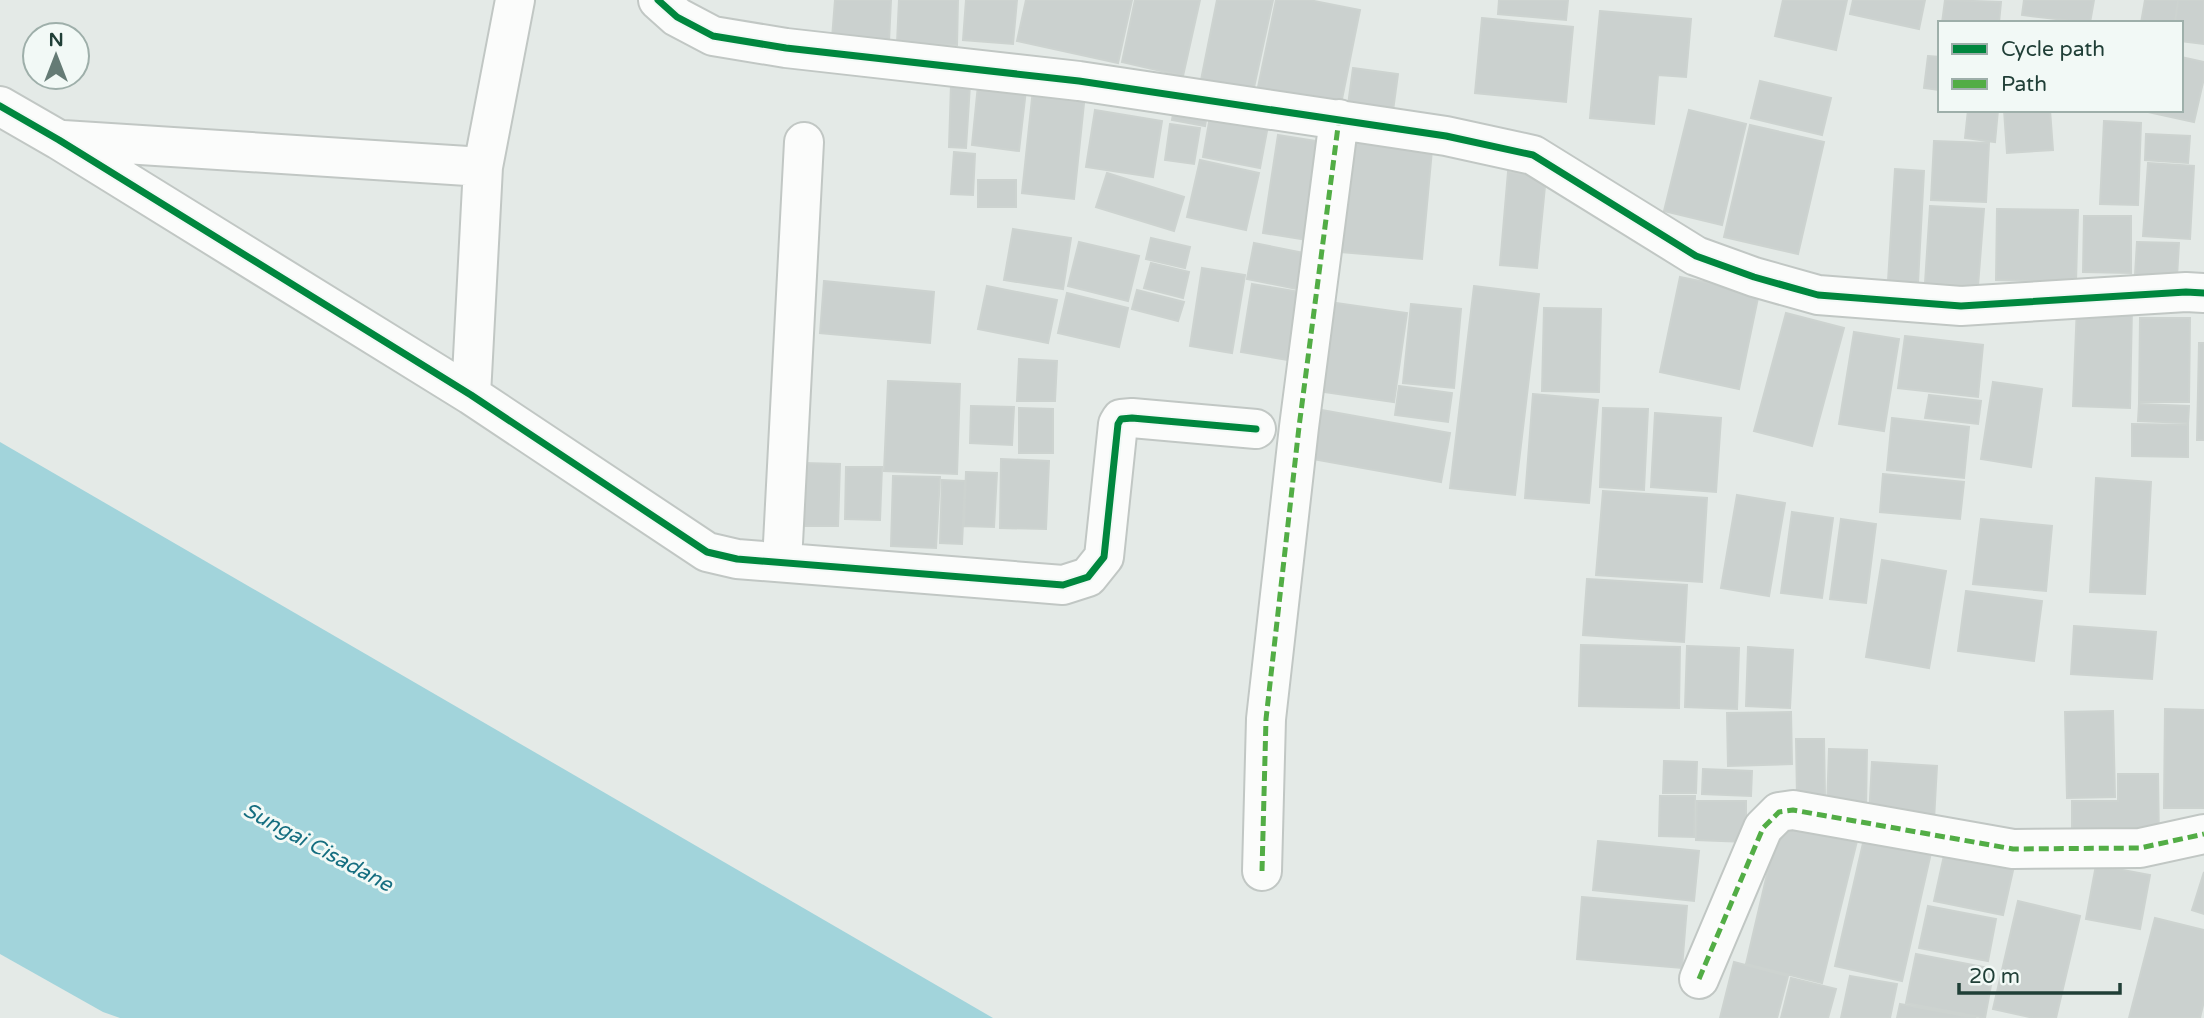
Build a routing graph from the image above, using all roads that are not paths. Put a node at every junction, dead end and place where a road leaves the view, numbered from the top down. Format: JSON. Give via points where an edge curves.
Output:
{"nodes":[{"id":1,"x":515,"y":0,"type":"edge"},
{"id":2,"x":658,"y":0,"type":"edge"},
{"id":3,"x":0,"y":106,"type":"edge"},
{"id":4,"x":1339,"y":119,"type":"junction"},
{"id":5,"x":59,"y":140,"type":"junction"},
{"id":6,"x":804,"y":142,"type":"dead end"},
{"id":7,"x":483,"y":167,"type":"junction"},
{"id":8,"x":2204,"y":293,"type":"edge"},
{"id":9,"x":471,"y":395,"type":"junction"},
{"id":10,"x":1256,"y":429,"type":"dead end"},
{"id":11,"x":782,"y":562,"type":"junction"},
{"id":12,"x":2204,"y":834,"type":"edge"},
{"id":13,"x":1262,"y":871,"type":"dead end"},
{"id":14,"x":1699,"y":979,"type":"dead end"}],
"edges":[{"from":1,"to":7,"type":"street"},
{"from":2,"to":4,"type":"street","via":[[677,17],[713,36]]},
{"from":3,"to":5,"type":"street"},
{"from":4,"to":8,"type":"street","via":[[1533,155],[1696,256],[1818,295],[1961,306]]},
{"from":4,"to":13,"type":"street","via":[[1266,719]]},
{"from":5,"to":7,"type":"street"},
{"from":5,"to":9,"type":"street"},
{"from":6,"to":11,"type":"street"},
{"from":7,"to":9,"type":"street"},
{"from":9,"to":11,"type":"street","via":[[707,552]]},
{"from":10,"to":11,"type":"street","via":[[1121,419],[1104,557],[1088,577],[1074,583]]},
{"from":12,"to":14,"type":"street","via":[[2140,848],[2013,849],[1793,810],[1780,812],[1763,828]]}]}
